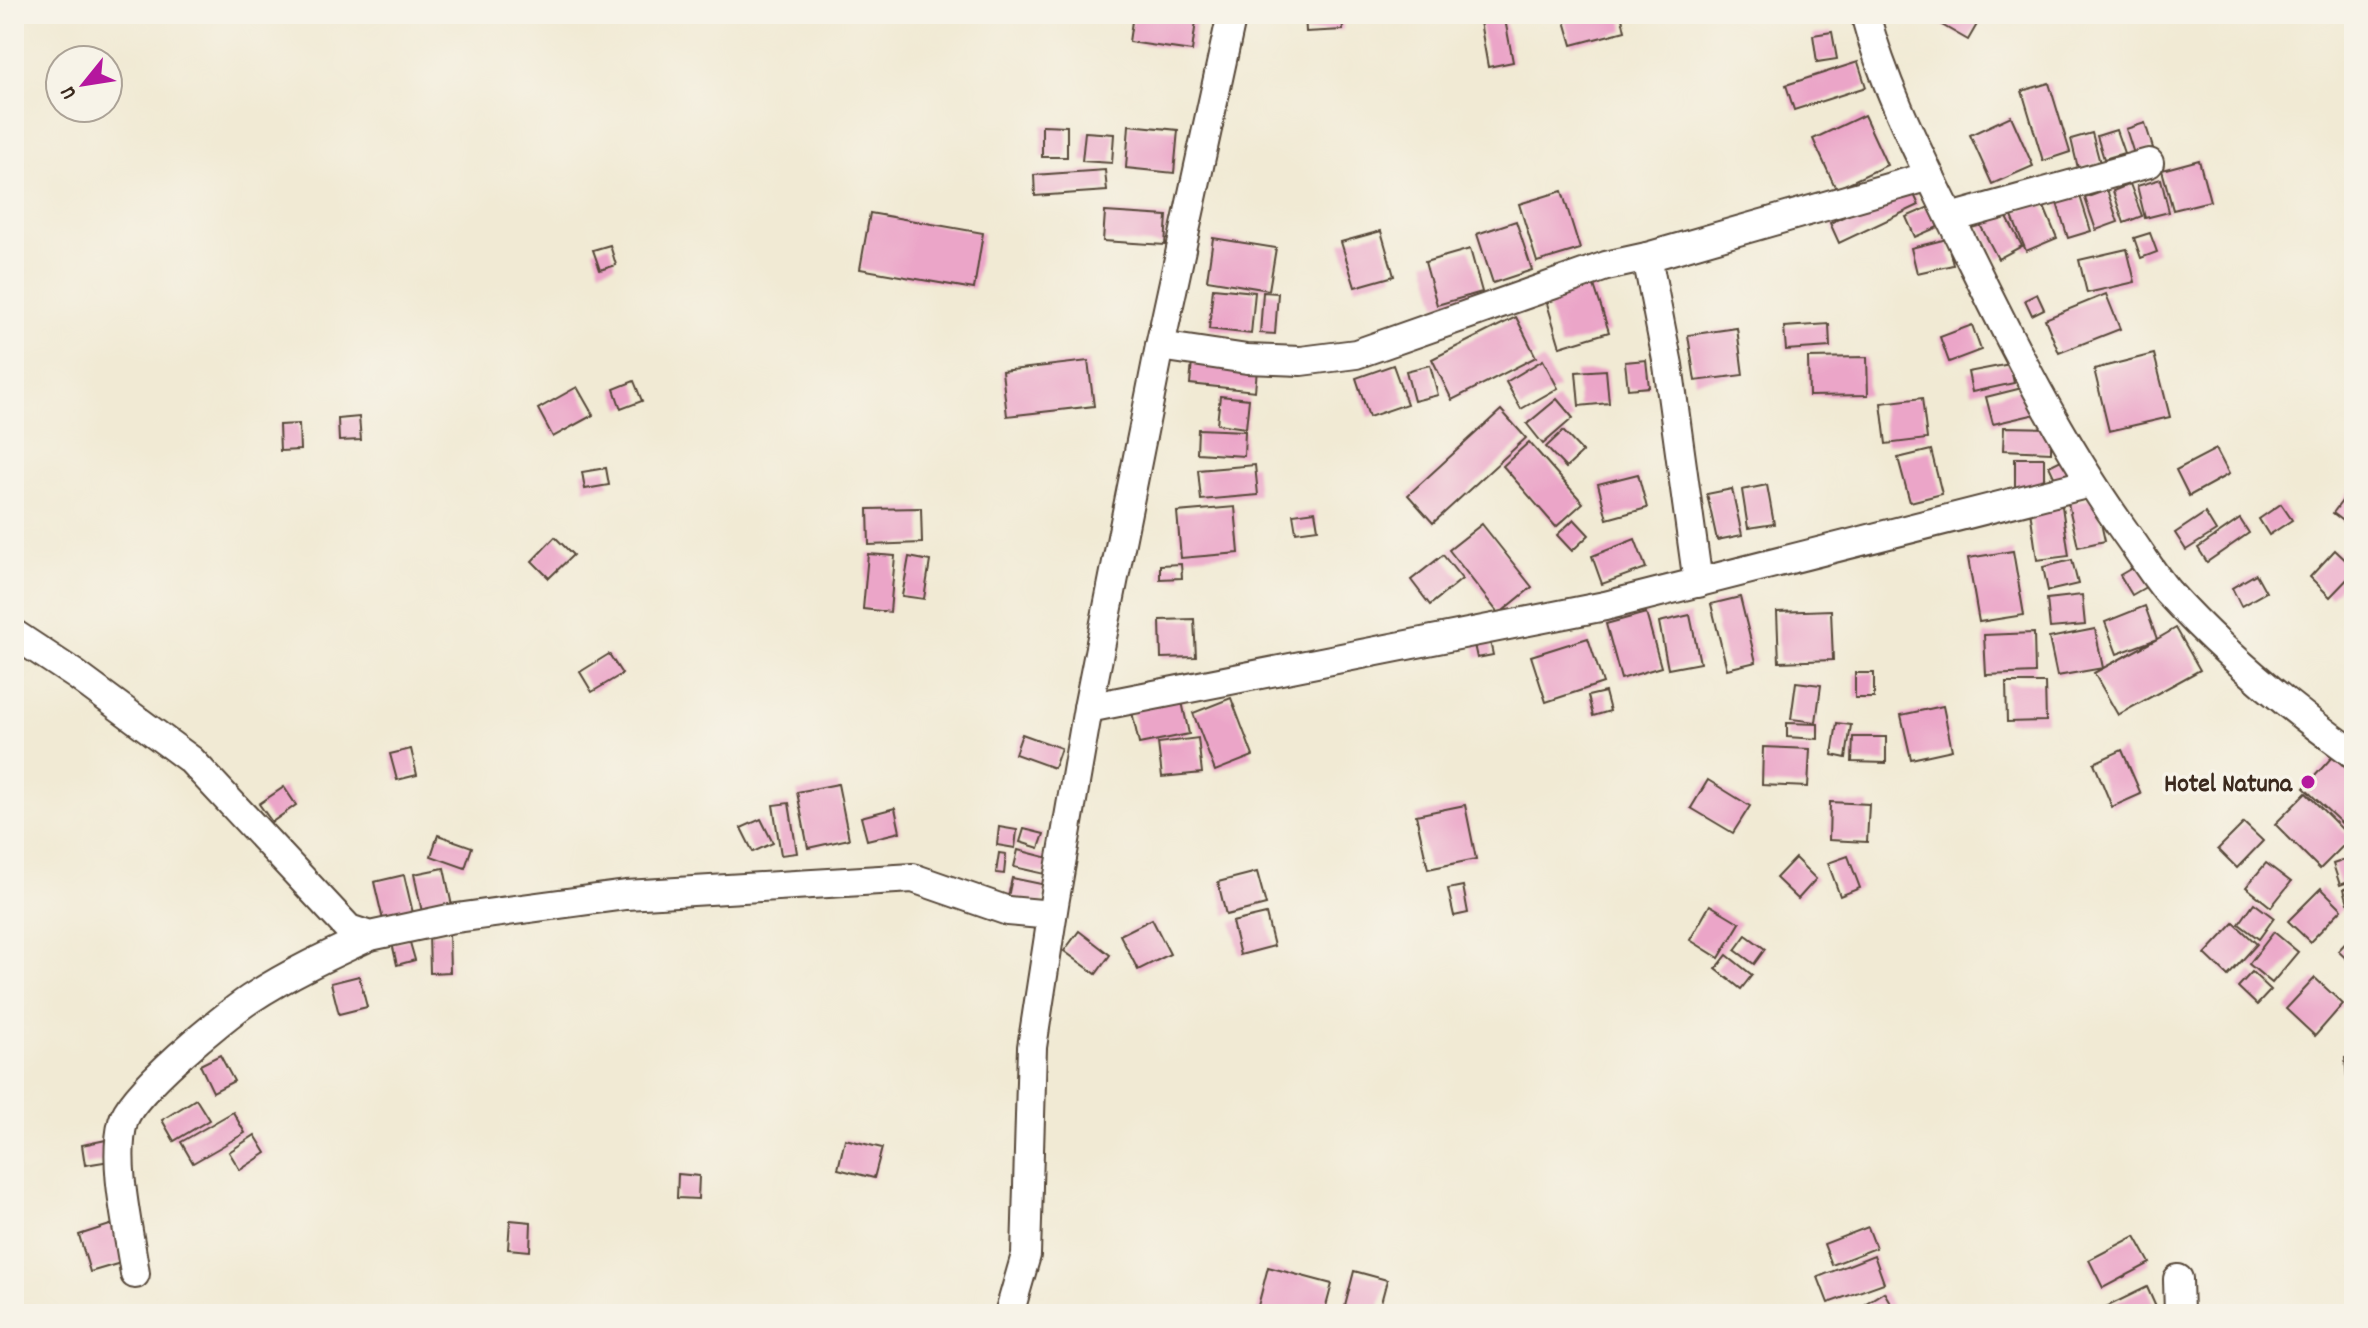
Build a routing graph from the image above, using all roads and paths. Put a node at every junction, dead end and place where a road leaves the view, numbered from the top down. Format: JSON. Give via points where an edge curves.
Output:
{"nodes":[{"id":1,"x":1232,"y":14,"type":"edge"},
{"id":2,"x":1865,"y":14,"type":"edge"},
{"id":3,"x":2149,"y":163,"type":"dead end"},
{"id":4,"x":1930,"y":176,"type":"junction"},
{"id":5,"x":1951,"y":218,"type":"junction"},
{"id":6,"x":1647,"y":257,"type":"junction"},
{"id":7,"x":1160,"y":346,"type":"junction"},
{"id":8,"x":2090,"y":483,"type":"junction"},
{"id":9,"x":1698,"y":583,"type":"junction"},
{"id":10,"x":14,"y":634,"type":"edge"},
{"id":11,"x":1088,"y":708,"type":"junction"},
{"id":12,"x":2349,"y":742,"type":"edge"},
{"id":13,"x":1052,"y":915,"type":"junction"},
{"id":14,"x":370,"y":936,"type":"junction"},
{"id":15,"x":135,"y":1274,"type":"dead end"},
{"id":16,"x":2178,"y":1279,"type":"dead end"},
{"id":17,"x":1009,"y":1314,"type":"edge"},
{"id":18,"x":2179,"y":1314,"type":"edge"}],
"edges":[{"from":1,"to":7,"type":"street"},
{"from":2,"to":4,"type":"street","via":[[1902,119]]},
{"from":3,"to":5,"type":"street"},
{"from":4,"to":5,"type":"street"},
{"from":4,"to":6,"type":"street"},
{"from":5,"to":8,"type":"street","via":[[2049,414]]},
{"from":6,"to":7,"type":"street","via":[[1606,266],[1356,354],[1301,361],[1247,359]]},
{"from":6,"to":9,"type":"street","via":[[1668,365]]},
{"from":7,"to":11,"type":"street"},
{"from":8,"to":9,"type":"street"},
{"from":8,"to":12,"type":"street","via":[[2166,589],[2228,653]]},
{"from":9,"to":11,"type":"street"},
{"from":10,"to":14,"type":"street","via":[[191,760],[349,929]]},
{"from":11,"to":13,"type":"street"},
{"from":13,"to":14,"type":"street","via":[[1008,911],[913,878],[626,895],[449,919]]},
{"from":13,"to":17,"type":"street","via":[[1032,1047],[1026,1255]]},
{"from":14,"to":15,"type":"street","via":[[249,1000],[154,1078],[124,1116],[118,1144]]},
{"from":16,"to":18,"type":"street"}]}
